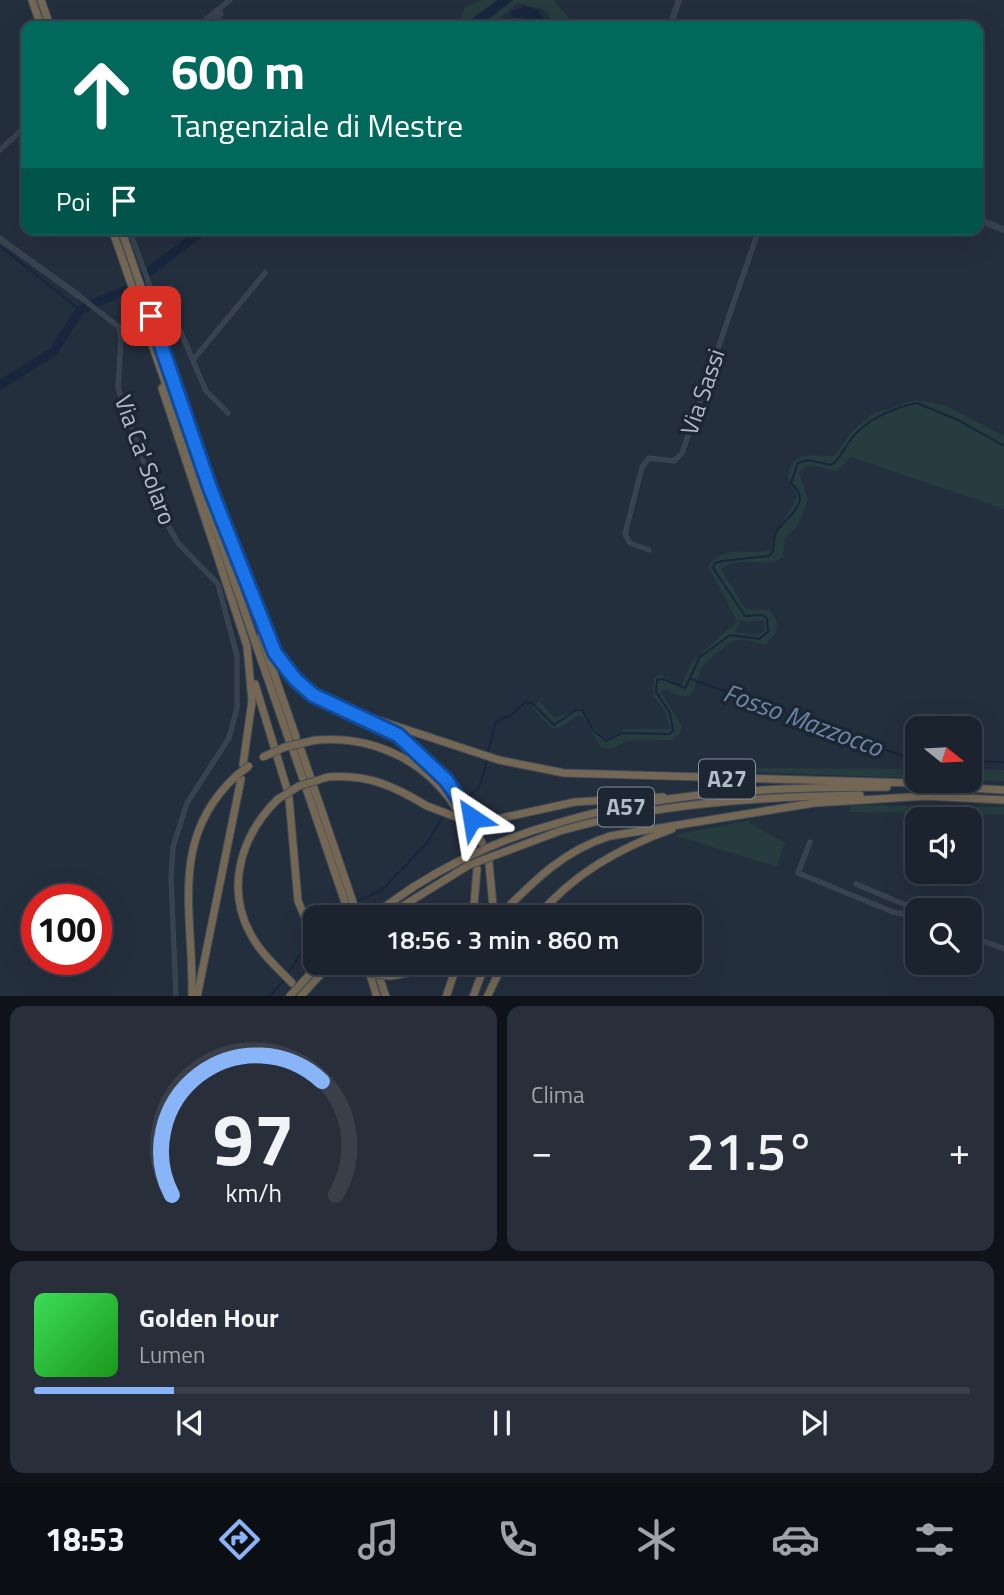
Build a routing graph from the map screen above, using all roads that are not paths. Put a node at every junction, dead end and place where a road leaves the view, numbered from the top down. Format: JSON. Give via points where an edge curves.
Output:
{"nodes":[{"id":1,"x":32,"y":0,"type":"edge"},
{"id":2,"x":40,"y":0,"type":"edge"},
{"id":3,"x":230,"y":0,"type":"edge"},
{"id":4,"x":679,"y":0,"type":"edge"},
{"id":5,"x":218,"y":10,"type":"junction"},
{"id":6,"x":39,"y":21,"type":"edge"},
{"id":7,"x":48,"y":21,"type":"edge"},
{"id":8,"x":204,"y":21,"type":"edge"},
{"id":9,"x":213,"y":21,"type":"edge"},
{"id":10,"x":672,"y":21,"type":"edge"},
{"id":11,"x":21,"y":131,"type":"edge"},
{"id":12,"x":0,"y":150,"type":"edge"},
{"id":13,"x":983,"y":221,"type":"edge"},
{"id":14,"x":1004,"y":230,"type":"edge"},
{"id":15,"x":115,"y":235,"type":"edge"},
{"id":16,"x":123,"y":235,"type":"edge"},
{"id":17,"x":130,"y":235,"type":"edge"},
{"id":18,"x":757,"y":235,"type":"edge"},
{"id":19,"x":0,"y":239,"type":"edge"},
{"id":20,"x":132,"y":264,"type":"junction"},
{"id":21,"x":265,"y":273,"type":"dead end"},
{"id":22,"x":146,"y":290,"type":"junction"},
{"id":23,"x":80,"y":297,"type":"joint"},
{"id":24,"x":149,"y":334,"type":"junction"},
{"id":25,"x":193,"y":360,"type":"junction"},
{"id":26,"x":228,"y":413,"type":"dead end"},
{"id":27,"x":213,"y":494,"type":"junction"},
{"id":28,"x":649,"y":550,"type":"dead end"},
{"id":29,"x":251,"y":670,"type":"junction"},
{"id":30,"x":356,"y":713,"type":"junction"},
{"id":31,"x":296,"y":748,"type":"dead end"},
{"id":32,"x":246,"y":766,"type":"junction"},
{"id":33,"x":239,"y":777,"type":"junction"},
{"id":34,"x":306,"y":778,"type":"dead end"},
{"id":35,"x":905,"y":784,"type":"edge"},
{"id":36,"x":287,"y":789,"type":"dead end"},
{"id":37,"x":905,"y":789,"type":"edge"},
{"id":38,"x":982,"y":789,"type":"edge"},
{"id":39,"x":1004,"y":790,"type":"edge"},
{"id":40,"x":781,"y":795,"type":"junction"},
{"id":41,"x":927,"y":796,"type":"junction"},
{"id":42,"x":454,"y":797,"type":"junction"},
{"id":43,"x":695,"y":797,"type":"junction"},
{"id":44,"x":289,"y":798,"type":"dead end"},
{"id":45,"x":1004,"y":800,"type":"edge"},
{"id":46,"x":472,"y":818,"type":"dead end"},
{"id":47,"x":694,"y":822,"type":"junction"},
{"id":48,"x":466,"y":827,"type":"dead end"},
{"id":49,"x":559,"y":827,"type":"junction"},
{"id":50,"x":476,"y":828,"type":"dead end"},
{"id":51,"x":810,"y":842,"type":"dead end"},
{"id":52,"x":482,"y":843,"type":"dead end"},
{"id":53,"x":473,"y":848,"type":"dead end"},
{"id":54,"x":489,"y":863,"type":"dead end"},
{"id":55,"x":477,"y":869,"type":"dead end"},
{"id":56,"x":856,"y":884,"type":"dead end"},
{"id":57,"x":346,"y":905,"type":"edge"},
{"id":58,"x":353,"y":905,"type":"edge"},
{"id":59,"x":389,"y":905,"type":"edge"},
{"id":60,"x":405,"y":905,"type":"edge"},
{"id":61,"x":474,"y":905,"type":"edge"},
{"id":62,"x":495,"y":905,"type":"edge"},
{"id":63,"x":509,"y":905,"type":"edge"},
{"id":64,"x":549,"y":905,"type":"edge"},
{"id":65,"x":905,"y":905,"type":"edge"},
{"id":66,"x":303,"y":914,"type":"edge"},
{"id":67,"x":905,"y":914,"type":"edge"},
{"id":68,"x":982,"y":941,"type":"edge"},
{"id":69,"x":1004,"y":949,"type":"edge"},
{"id":70,"x":308,"y":975,"type":"edge"},
{"id":71,"x":320,"y":975,"type":"edge"},
{"id":72,"x":372,"y":975,"type":"edge"},
{"id":73,"x":372,"y":975,"type":"edge"},
{"id":74,"x":453,"y":975,"type":"edge"},
{"id":75,"x":481,"y":975,"type":"edge"},
{"id":76,"x":498,"y":975,"type":"edge"},
{"id":77,"x":292,"y":983,"type":"dead end"},
{"id":78,"x":176,"y":996,"type":"edge"},
{"id":79,"x":195,"y":996,"type":"edge"},
{"id":80,"x":289,"y":996,"type":"edge"},
{"id":81,"x":300,"y":996,"type":"edge"},
{"id":82,"x":377,"y":996,"type":"edge"},
{"id":83,"x":386,"y":996,"type":"edge"},
{"id":84,"x":446,"y":996,"type":"edge"},
{"id":85,"x":472,"y":996,"type":"edge"},
{"id":86,"x":487,"y":996,"type":"edge"}],
"edges":[{"from":1,"to":6,"type":"highway"},
{"from":2,"to":7,"type":"highway"},
{"from":3,"to":5,"type":"street"},
{"from":4,"to":10,"type":"street"},
{"from":5,"to":8,"type":"street"},
{"from":5,"to":9,"type":"street","via":[[221,14]]},
{"from":11,"to":12,"type":"street"},
{"from":13,"to":14,"type":"street"},
{"from":15,"to":20,"type":"highway"},
{"from":16,"to":20,"type":"highway"},
{"from":17,"to":20,"type":"street"},
{"from":18,"to":28,"type":"street","name":"Via Sassi","via":[[682,453],[671,462],[649,458],[642,467],[626,536],[630,543]]},
{"from":19,"to":23,"type":"street","name":"Via Ca' Solaro"},
{"from":20,"to":22,"type":"highway"},
{"from":20,"to":24,"type":"highway","via":[[135,296]]},
{"from":21,"to":25,"type":"street"},
{"from":22,"to":25,"type":"street","via":[[179,328]]},
{"from":22,"to":27,"type":"highway"},
{"from":23,"to":78,"type":"street","name":"Via Ca' Solaro","via":[[114,322],[121,333],[118,388],[165,522],[178,543],[218,584],[239,664],[237,708],[229,738],[187,803],[173,847]]},
{"from":24,"to":27,"type":"highway","via":[[293,739]]},
{"from":24,"to":29,"type":"highway","via":[[147,342],[240,621]]},
{"from":25,"to":26,"type":"street","via":[[206,391]]},
{"from":27,"to":30,"type":"highway","via":[[275,653],[308,691]]},
{"from":29,"to":32,"type":"highway"},
{"from":29,"to":36,"type":"highway"},
{"from":30,"to":35,"type":"highway","number":"A27","via":[[499,760],[564,774]]},
{"from":30,"to":42,"type":"highway","via":[[398,735],[435,768]]},
{"from":31,"to":34,"type":"highway"},
{"from":32,"to":33,"type":"highway","bridge":true},
{"from":32,"to":42,"type":"highway","bridge":true,"via":[[285,747],[316,740],[359,741],[392,751]]},
{"from":33,"to":79,"type":"highway"},
{"from":33,"to":79,"type":"highway","via":[[209,809],[191,852],[188,889]]},
{"from":37,"to":40,"type":"highway","number":"A27"},
{"from":38,"to":39,"type":"highway","number":"A27"},
{"from":40,"to":41,"type":"highway","number":"A27"},
{"from":40,"to":43,"type":"highway","number":"A57"},
{"from":40,"to":49,"type":"highway","number":"A57"},
{"from":41,"to":45,"type":"highway","number":"A27"},
{"from":41,"to":47,"type":"highway","number":"A27","via":[[814,803]]},
{"from":42,"to":46,"type":"highway","via":[[461,811]]},
{"from":43,"to":49,"type":"highway","number":"A57","via":[[630,806]]},
{"from":43,"to":77,"type":"highway","bridge":true,"via":[[575,802],[488,821],[459,818],[370,778],[328,777],[299,786],[278,799],[255,825],[238,874],[249,931]]},
{"from":44,"to":66,"type":"highway"},
{"from":47,"to":63,"type":"highway","number":"A27","via":[[622,834],[580,848],[546,870]]},
{"from":47,"to":64,"type":"highway","number":"A27","via":[[600,862]]},
{"from":48,"to":53,"type":"highway"},
{"from":49,"to":59,"type":"highway","number":"A57","bridge":true,"via":[[464,859]]},
{"from":49,"to":60,"type":"highway","number":"A57","bridge":true,"via":[[469,865]]},
{"from":50,"to":52,"type":"highway"},
{"from":51,"to":67,"type":"street","via":[[798,873]]},
{"from":54,"to":62,"type":"highway"},
{"from":55,"to":61,"type":"highway"},
{"from":56,"to":65,"type":"street"},
{"from":57,"to":58,"type":"highway","via":[[309,787]]},
{"from":68,"to":69,"type":"street"},
{"from":70,"to":80,"type":"highway","bridge":true},
{"from":71,"to":81,"type":"highway","bridge":true},
{"from":72,"to":82,"type":"highway"},
{"from":73,"to":83,"type":"highway"},
{"from":74,"to":84,"type":"highway"},
{"from":75,"to":85,"type":"highway"},
{"from":76,"to":86,"type":"highway"}]}
